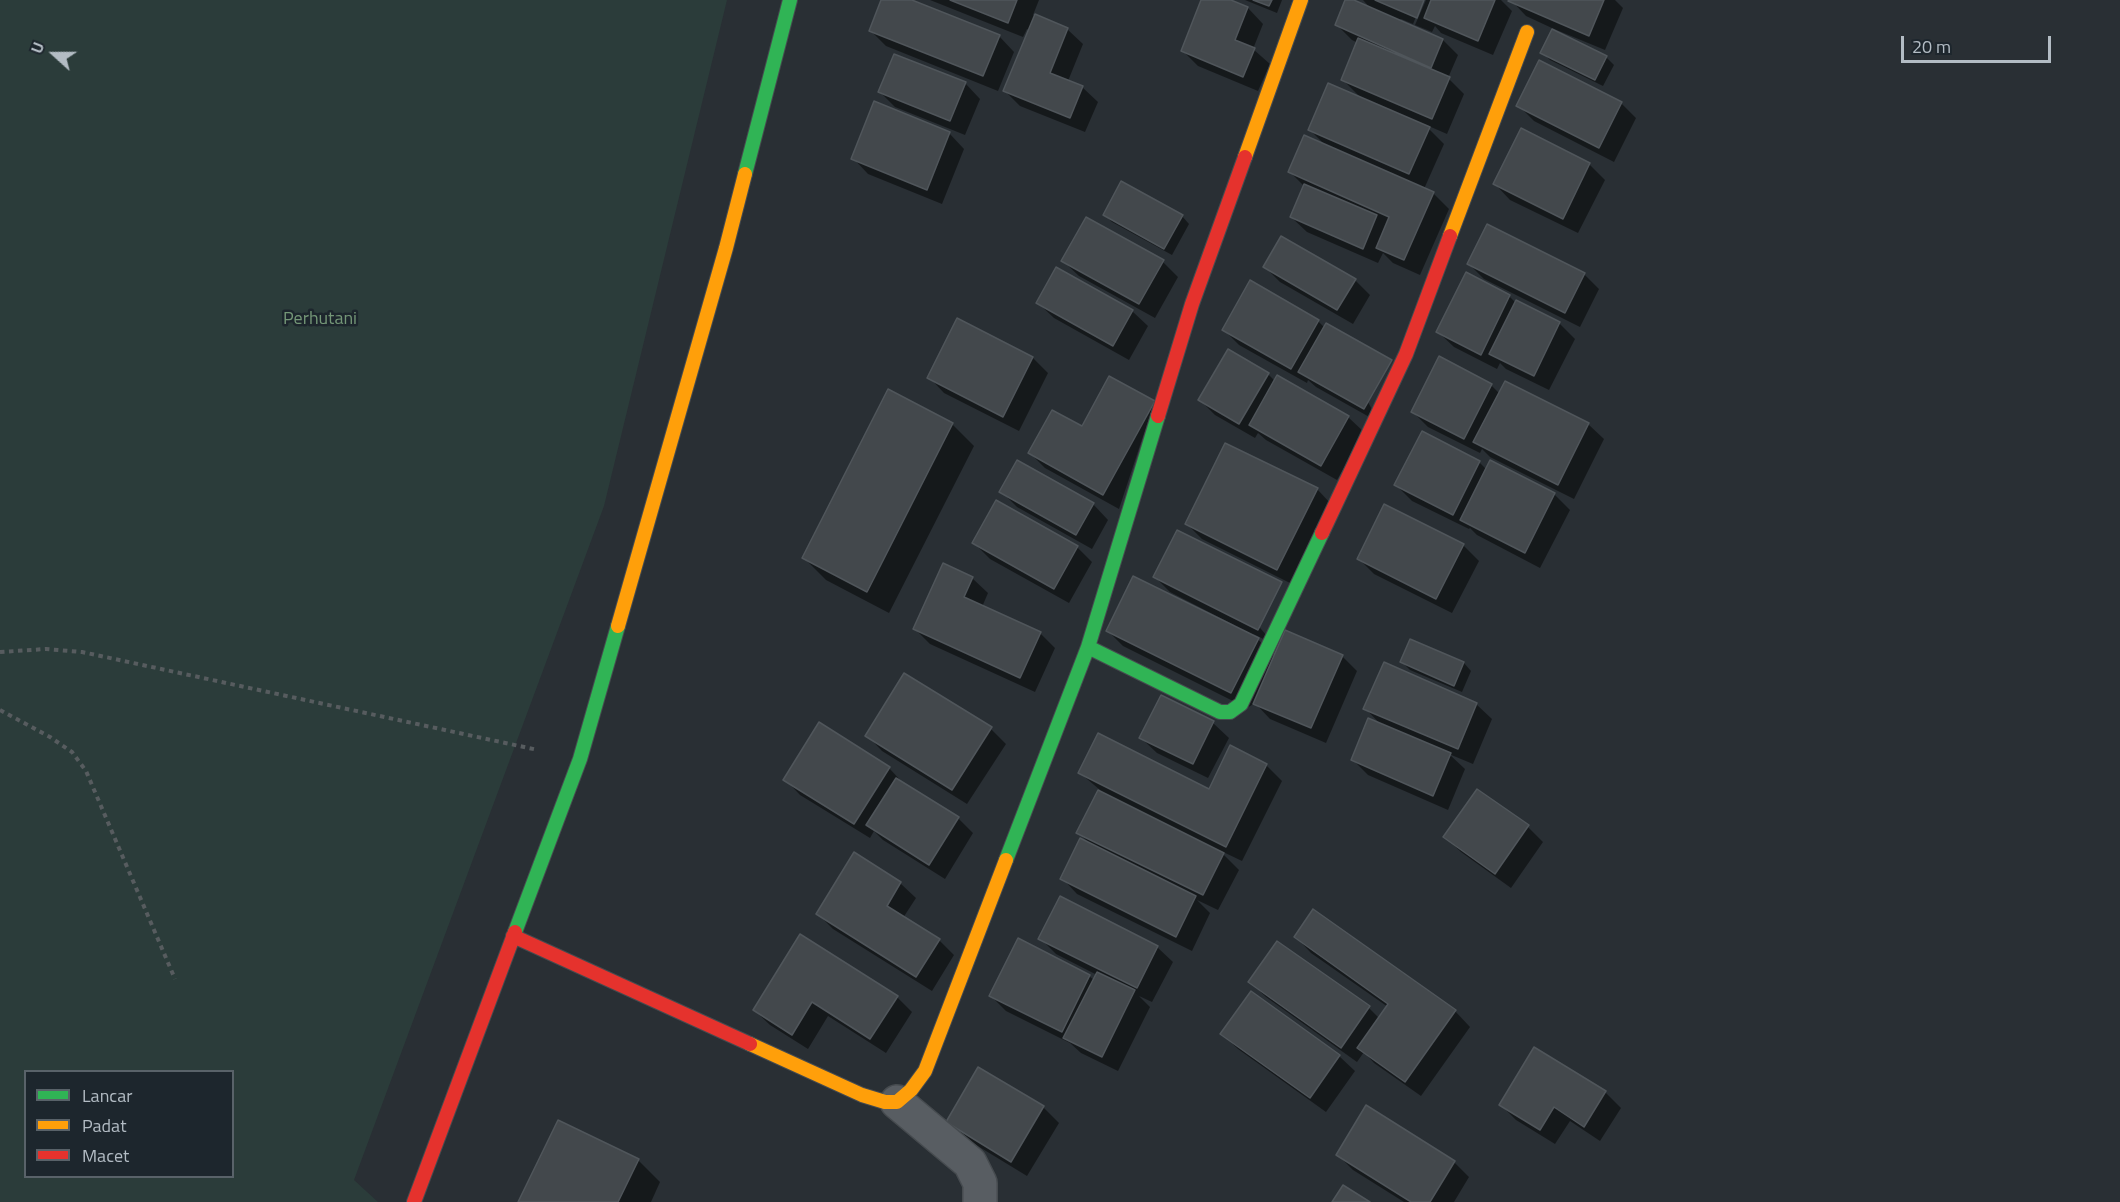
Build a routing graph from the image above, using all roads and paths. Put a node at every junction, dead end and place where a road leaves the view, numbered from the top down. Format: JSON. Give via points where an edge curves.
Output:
{"nodes":[{"id":1,"x":790,"y":0,"type":"edge"},
{"id":2,"x":1301,"y":0,"type":"edge"},
{"id":3,"x":1527,"y":32,"type":"dead end"},
{"id":4,"x":1088,"y":646,"type":"junction"},
{"id":5,"x":0,"y":652,"type":"edge"},
{"id":6,"x":0,"y":710,"type":"edge"},
{"id":7,"x":580,"y":759,"type":"junction"},
{"id":8,"x":513,"y":936,"type":"junction"},
{"id":9,"x":175,"y":979,"type":"dead end"},
{"id":10,"x":897,"y":1102,"type":"junction"},
{"id":11,"x":414,"y":1202,"type":"edge"},
{"id":12,"x":980,"y":1202,"type":"edge"}],
"edges":[{"from":1,"to":7,"type":"street","via":[[726,248]]},
{"from":2,"to":4,"type":"street","via":[[1192,304]]},
{"from":3,"to":4,"type":"street","via":[[1406,354],[1241,704],[1230,712],[1220,712]]},
{"from":4,"to":10,"type":"street","via":[[925,1071]]},
{"from":5,"to":7,"type":"path","via":[[82,652]]},
{"from":6,"to":9,"type":"path","via":[[65,747],[86,771]]},
{"from":7,"to":8,"type":"street"},
{"from":8,"to":10,"type":"street","via":[[862,1095]]},
{"from":8,"to":11,"type":"street"},
{"from":10,"to":12,"type":"street","via":[[970,1164],[980,1183]]}]}
